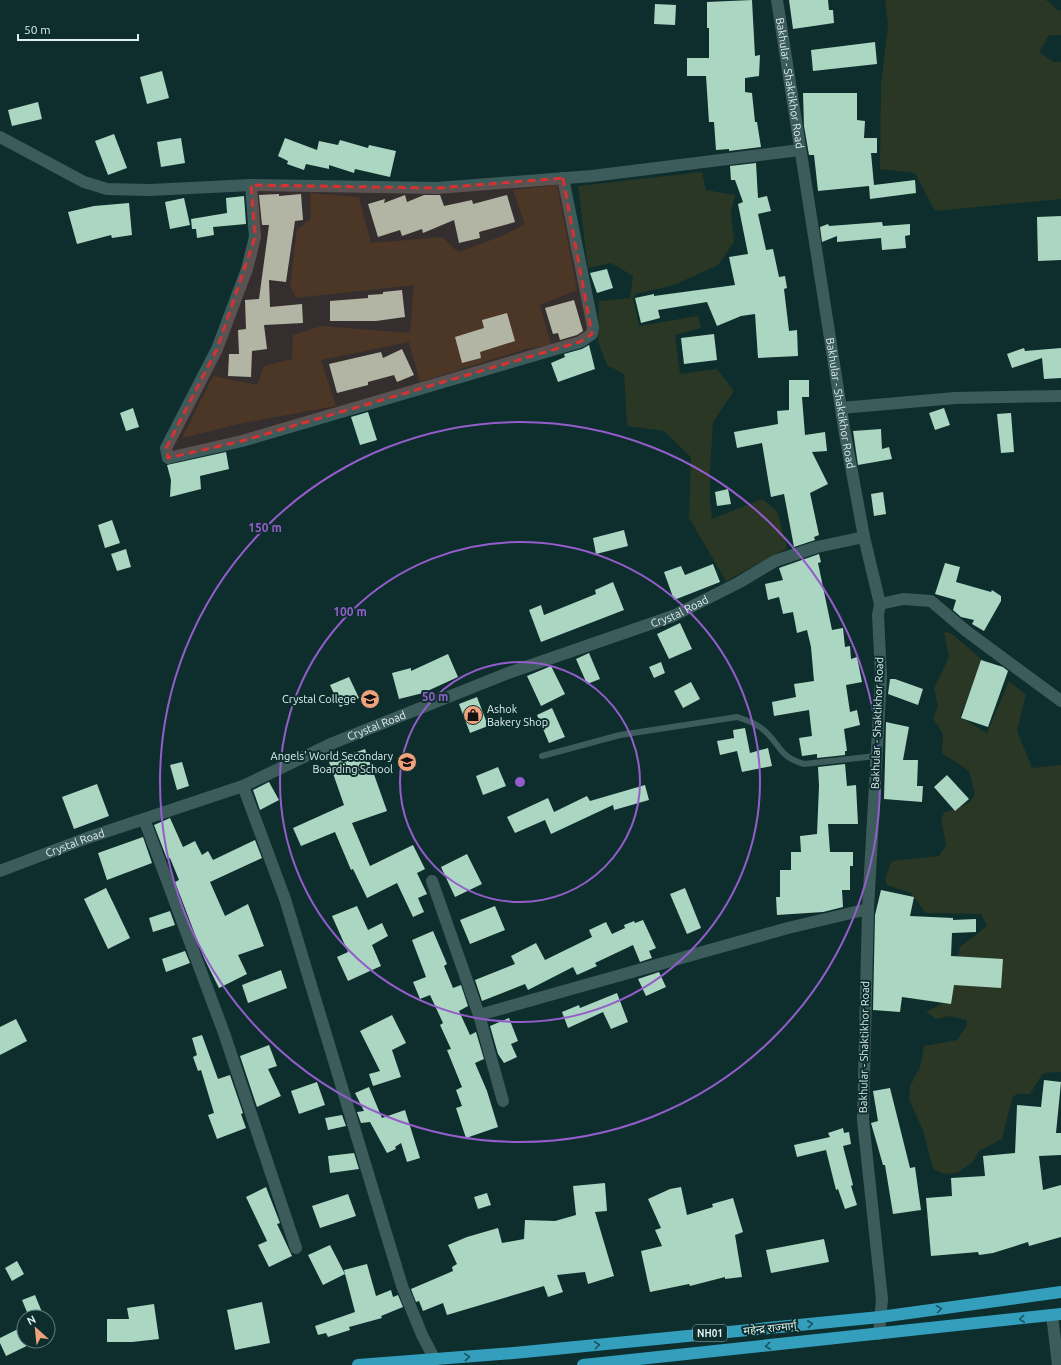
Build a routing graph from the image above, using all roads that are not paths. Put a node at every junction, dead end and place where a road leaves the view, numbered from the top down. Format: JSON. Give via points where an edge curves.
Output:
{"nodes":[{"id":1,"x":777,"y":0,"type":"edge"},
{"id":2,"x":0,"y":137,"type":"edge"},
{"id":3,"x":800,"y":150,"type":"junction"},
{"id":4,"x":563,"y":178,"type":"junction"},
{"id":5,"x":251,"y":185,"type":"junction"},
{"id":6,"x":1061,"y":396,"type":"edge"},
{"id":7,"x":841,"y":408,"type":"junction"},
{"id":8,"x":864,"y":537,"type":"junction"},
{"id":9,"x":880,"y":604,"type":"junction"},
{"id":10,"x":1061,"y":701,"type":"edge"},
{"id":11,"x":542,"y":756,"type":"dead end"},
{"id":12,"x":876,"y":756,"type":"junction"},
{"id":13,"x":243,"y":786,"type":"junction"},
{"id":14,"x":144,"y":819,"type":"junction"},
{"id":15,"x":0,"y":872,"type":"edge"},
{"id":16,"x":432,"y":881,"type":"dead end"},
{"id":17,"x":868,"y":909,"type":"junction"},
{"id":18,"x":480,"y":1015,"type":"junction"},
{"id":19,"x":503,"y":1101,"type":"dead end"},
{"id":20,"x":296,"y":1248,"type":"dead end"},
{"id":21,"x":1061,"y":1292,"type":"edge"},
{"id":22,"x":1056,"y":1315,"type":"edge"},
{"id":23,"x":880,"y":1317,"type":"junction"},
{"id":24,"x":879,"y":1334,"type":"junction"},
{"id":25,"x":435,"y":1360,"type":"junction"},
{"id":26,"x":358,"y":1365,"type":"edge"},
{"id":27,"x":583,"y":1365,"type":"edge"},
{"id":28,"x":1058,"y":1365,"type":"edge"}],
"edges":[{"from":1,"to":3,"type":"street","name":"Bakhular - Shaktikhor Road"},
{"from":2,"to":5,"type":"street","via":[[84,182],[107,189],[150,190]]},
{"from":3,"to":4,"type":"street"},
{"from":3,"to":7,"type":"street","name":"Bakhular - Shaktikhor Road"},
{"from":4,"to":5,"type":"street","via":[[437,188]]},
{"from":4,"to":5,"type":"street","via":[[593,327],[592,334],[572,345],[242,441],[168,458],[166,448],[217,349],[247,269],[255,237]]},
{"from":6,"to":7,"type":"street","via":[[955,398]]},
{"from":7,"to":8,"type":"street","name":"Bakhular - Shaktikhor Road"},
{"from":8,"to":9,"type":"street","name":"Bakhular - Shaktikhor Road"},
{"from":8,"to":13,"type":"street","name":"Crystal Road","via":[[818,547],[775,561],[740,582],[672,616],[508,673],[334,743]]},
{"from":9,"to":10,"type":"street","via":[[903,599],[931,601],[965,630]]},
{"from":9,"to":12,"type":"street","name":"Bakhular - Shaktikhor Road","via":[[878,616],[881,677]]},
{"from":11,"to":12,"type":"lane","via":[[620,735],[737,717],[755,723],[768,733],[782,753],[793,761],[804,764]]},
{"from":12,"to":17,"type":"street","name":"Bakhular - Shaktikhor Road"},
{"from":13,"to":14,"type":"street","name":"Crystal Road"},
{"from":13,"to":25,"type":"street","via":[[285,899],[402,1286]]},
{"from":14,"to":15,"type":"street","name":"Crystal Road"},
{"from":14,"to":20,"type":"street","via":[[224,1033]]},
{"from":16,"to":18,"type":"street"},
{"from":17,"to":18,"type":"street","via":[[788,928]]},
{"from":17,"to":23,"type":"street","name":"Bakhular - Shaktikhor Road","via":[[862,1120],[882,1299]]},
{"from":18,"to":19,"type":"street"},
{"from":23,"to":21,"type":"highway","name":"महेन्द्र राज्मार्ग्","number":"NH01","one_way":true},
{"from":22,"to":24,"type":"highway","name":"महेन्द्र राज्मार्ग्","number":"NH01","one_way":true},
{"from":22,"to":28,"type":"street"},
{"from":23,"to":24,"type":"street","name":"Bakhular - Shaktikhor Road"},
{"from":25,"to":23,"type":"highway","name":"महेन्द्र राज्मार्ग्","number":"NH01","one_way":true},
{"from":24,"to":27,"type":"highway","name":"महेन्द्र राज्मार्ग्","number":"NH01","one_way":true},
{"from":25,"to":26,"type":"highway","name":"महेन्द्र राज्मार्ग्","number":"NH01"}]}
